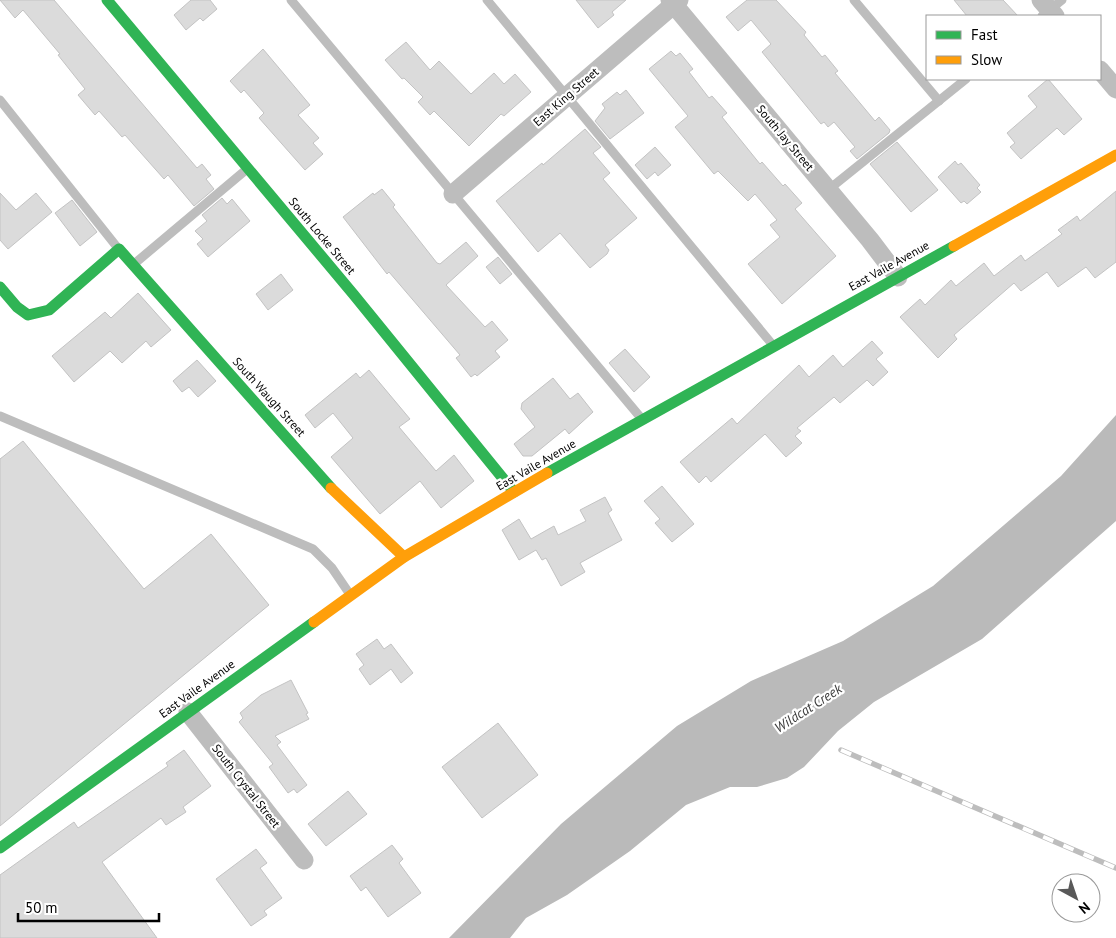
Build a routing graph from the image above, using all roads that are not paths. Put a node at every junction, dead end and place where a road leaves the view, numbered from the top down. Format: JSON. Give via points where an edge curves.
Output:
{"nodes":[{"id":1,"x":107,"y":0,"type":"edge"},
{"id":2,"x":291,"y":0,"type":"edge"},
{"id":3,"x":487,"y":0,"type":"edge"},
{"id":4,"x":854,"y":0,"type":"edge"},
{"id":5,"x":674,"y":2,"type":"edge"},
{"id":6,"x":1101,"y":71,"type":"edge"},
{"id":7,"x":965,"y":80,"type":"edge"},
{"id":8,"x":1116,"y":89,"type":"edge"},
{"id":9,"x":568,"y":95,"type":"junction"},
{"id":10,"x":0,"y":100,"type":"edge"},
{"id":11,"x":939,"y":101,"type":"junction"},
{"id":12,"x":1116,"y":155,"type":"edge"},
{"id":13,"x":247,"y":169,"type":"junction"},
{"id":14,"x":828,"y":190,"type":"junction"},
{"id":15,"x":453,"y":194,"type":"junction"},
{"id":16,"x":119,"y":249,"type":"junction"},
{"id":17,"x":133,"y":265,"type":"junction"},
{"id":18,"x":898,"y":277,"type":"junction"},
{"id":19,"x":0,"y":288,"type":"edge"},
{"id":20,"x":774,"y":346,"type":"junction"},
{"id":21,"x":0,"y":416,"type":"edge"},
{"id":22,"x":642,"y":420,"type":"junction"},
{"id":23,"x":514,"y":492,"type":"junction"},
{"id":24,"x":404,"y":557,"type":"junction"},
{"id":25,"x":350,"y":596,"type":"junction"},
{"id":26,"x":188,"y":712,"type":"junction"},
{"id":27,"x":0,"y":848,"type":"edge"},
{"id":28,"x":304,"y":860,"type":"dead end"}],
"edges":[{"from":1,"to":13,"type":"street","name":"South Locke Street"},
{"from":2,"to":15,"type":"lane"},
{"from":3,"to":9,"type":"lane"},
{"from":4,"to":11,"type":"lane"},
{"from":5,"to":9,"type":"street","name":"East King Street"},
{"from":5,"to":14,"type":"street","name":"South Jay Street"},
{"from":6,"to":8,"type":"street"},
{"from":7,"to":11,"type":"lane"},
{"from":9,"to":15,"type":"street","name":"East King Street"},
{"from":9,"to":20,"type":"lane"},
{"from":10,"to":16,"type":"lane"},
{"from":11,"to":14,"type":"lane"},
{"from":12,"to":18,"type":"street","name":"East Vaile Avenue"},
{"from":13,"to":17,"type":"lane"},
{"from":13,"to":23,"type":"street","name":"South Locke Street"},
{"from":14,"to":18,"type":"street","name":"South Jay Street"},
{"from":15,"to":22,"type":"lane"},
{"from":16,"to":17,"type":"street","name":"South Waugh Street"},
{"from":16,"to":19,"type":"street","via":[[49,310],[28,315]]},
{"from":17,"to":24,"type":"street","name":"South Waugh Street","via":[[329,486]]},
{"from":18,"to":20,"type":"street","name":"East Vaile Avenue"},
{"from":20,"to":22,"type":"street","name":"East Vaile Avenue"},
{"from":21,"to":25,"type":"lane","via":[[313,549],[332,568]]},
{"from":22,"to":23,"type":"street","name":"East Vaile Avenue"},
{"from":23,"to":24,"type":"street","name":"East Vaile Avenue"},
{"from":24,"to":25,"type":"street","name":"East Vaile Avenue"},
{"from":25,"to":26,"type":"street","name":"East Vaile Avenue"},
{"from":26,"to":27,"type":"street","name":"East Vaile Avenue"},
{"from":26,"to":28,"type":"street","name":"South Crystal Street"}]}
